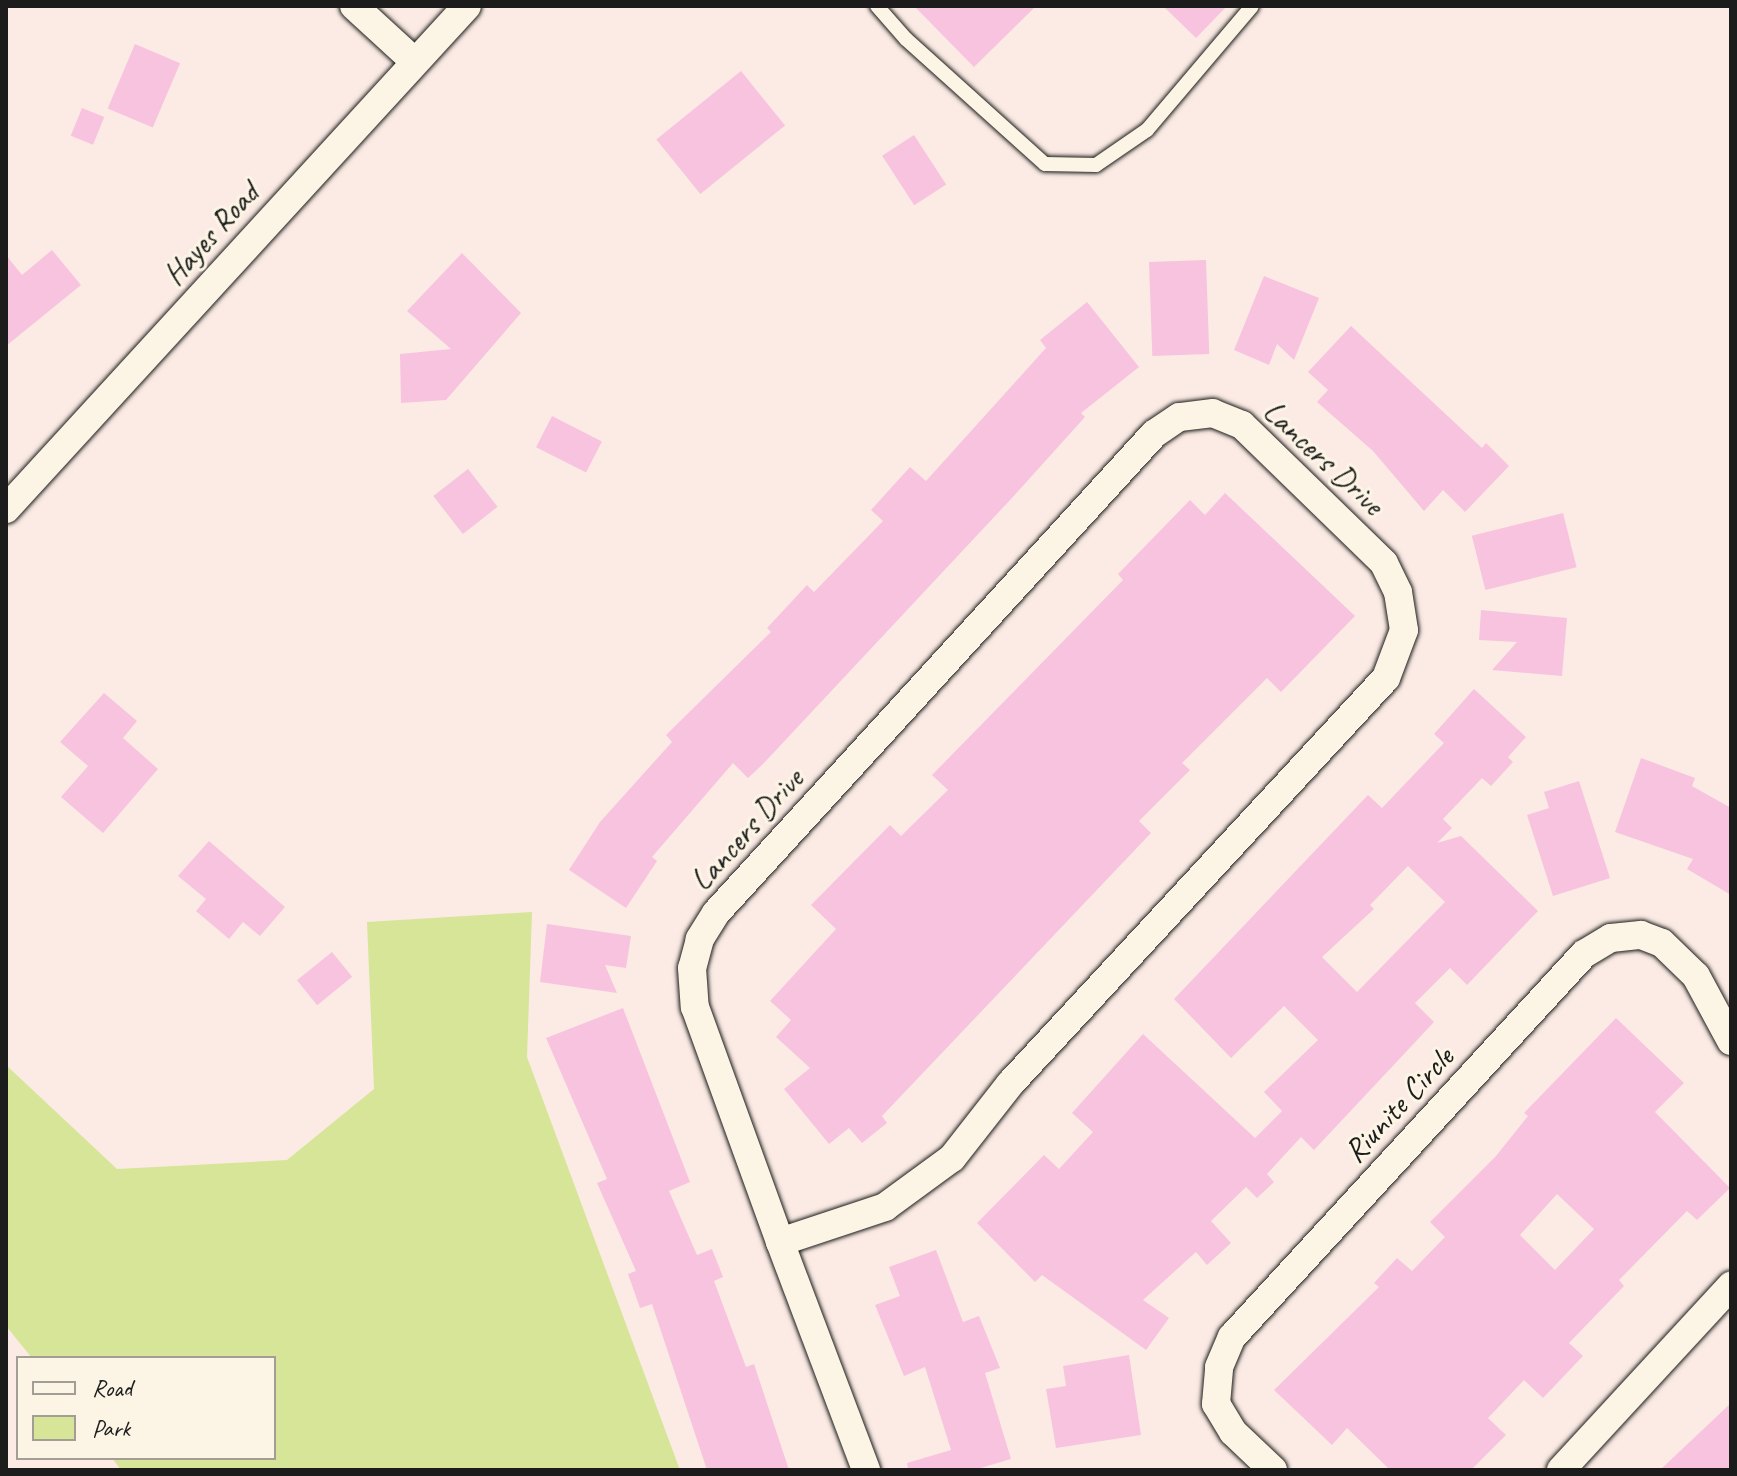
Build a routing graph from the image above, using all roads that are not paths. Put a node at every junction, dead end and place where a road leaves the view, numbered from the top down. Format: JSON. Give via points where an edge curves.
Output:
{"nodes":[{"id":1,"x":354,"y":6,"type":"edge"},
{"id":2,"x":467,"y":6,"type":"edge"},
{"id":3,"x":877,"y":6,"type":"edge"},
{"id":4,"x":1252,"y":6,"type":"edge"},
{"id":5,"x":414,"y":61,"type":"junction"},
{"id":6,"x":6,"y":509,"type":"edge"},
{"id":7,"x":1731,"y":1041,"type":"edge"},
{"id":8,"x":780,"y":1242,"type":"junction"},
{"id":9,"x":1731,"y":1286,"type":"edge"},
{"id":10,"x":866,"y":1470,"type":"edge"},
{"id":11,"x":1273,"y":1470,"type":"edge"},
{"id":12,"x":1561,"y":1470,"type":"edge"}],
"edges":[{"from":1,"to":5,"type":"street"},
{"from":2,"to":5,"type":"street","name":"Hayes Road"},
{"from":3,"to":4,"type":"lane","via":[[906,39],[1045,164],[1096,165],[1147,130]]},
{"from":5,"to":6,"type":"street","name":"Hayes Road"},
{"from":7,"to":11,"type":"street","name":"Riunite Circle","via":[[1696,976],[1662,943],[1641,935],[1611,938],[1584,954],[1232,1337],[1219,1367],[1216,1404],[1233,1432]]},
{"from":8,"to":8,"type":"street","name":"Lancers Drive","via":[[695,1007],[692,968],[700,939],[716,913],[1154,434],[1179,417],[1213,413],[1242,425],[1384,563],[1398,592],[1404,630],[1386,678],[1010,1084],[952,1158],[885,1207]]},
{"from":8,"to":10,"type":"street","name":"Lancers Drive"},
{"from":9,"to":12,"type":"street"}]}
